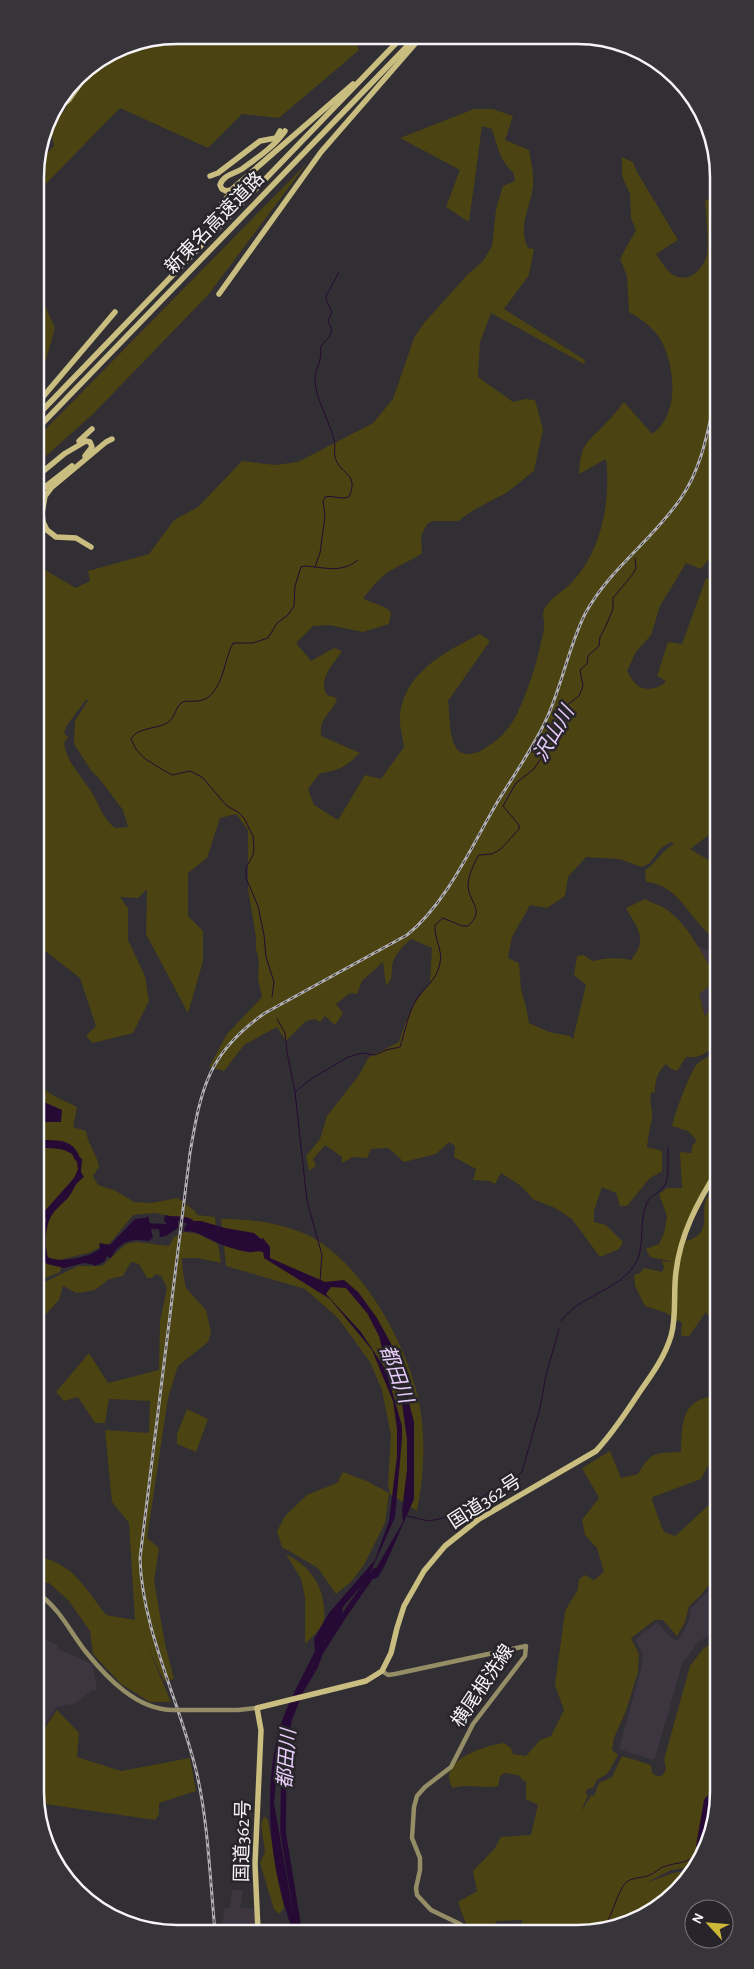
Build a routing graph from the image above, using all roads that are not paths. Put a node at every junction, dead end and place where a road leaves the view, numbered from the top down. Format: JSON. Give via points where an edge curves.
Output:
{"nodes":[{"id":1,"x":396,"y":44,"type":"edge"},
{"id":2,"x":408,"y":44,"type":"edge"},
{"id":3,"x":415,"y":44,"type":"edge"},
{"id":4,"x":376,"y":65,"type":"junction"},
{"id":5,"x":210,"y":176,"type":"dead end"},
{"id":6,"x":248,"y":176,"type":"junction"},
{"id":7,"x":222,"y":203,"type":"dead end"},
{"id":8,"x":219,"y":294,"type":"dead end"},
{"id":9,"x":115,"y":312,"type":"dead end"},
{"id":10,"x":44,"y":396,"type":"edge"},
{"id":11,"x":44,"y":409,"type":"edge"},
{"id":12,"x":44,"y":422,"type":"edge"},
{"id":13,"x":92,"y":429,"type":"dead end"},
{"id":14,"x":112,"y":439,"type":"dead end"},
{"id":15,"x":64,"y":454,"type":"junction"},
{"id":16,"x":44,"y":470,"type":"edge"},
{"id":17,"x":44,"y":488,"type":"edge"},
{"id":18,"x":44,"y":500,"type":"edge"},
{"id":19,"x":44,"y":524,"type":"edge"},
{"id":20,"x":44,"y":529,"type":"edge"},
{"id":21,"x":710,"y":1185,"type":"edge"},
{"id":22,"x":44,"y":1599,"type":"edge"},
{"id":23,"x":382,"y":1671,"type":"junction"},
{"id":24,"x":257,"y":1708,"type":"junction"},
{"id":25,"x":258,"y":1925,"type":"edge"},
{"id":26,"x":461,"y":1925,"type":"edge"}],
"edges":[{"from":1,"to":4,"type":"highway","name":"新東名高速道路"},
{"from":2,"to":12,"type":"highway","name":"新東名高速道路"},
{"from":3,"to":8,"type":"highway","via":[[321,152]]},
{"from":4,"to":6,"type":"highway"},
{"from":4,"to":11,"type":"highway","name":"新東名高速道路"},
{"from":5,"to":6,"type":"highway","via":[[260,141],[276,138],[282,131],[276,142],[243,168],[223,178],[220,187],[229,191]]},
{"from":6,"to":7,"type":"highway"},
{"from":9,"to":10,"type":"highway"},
{"from":13,"to":15,"type":"highway"},
{"from":14,"to":18,"type":"highway","via":[[51,488]]},
{"from":15,"to":16,"type":"highway"},
{"from":15,"to":17,"type":"highway","via":[[84,441],[92,445],[87,455]]},
{"from":19,"to":20,"type":"highway","via":[[51,534],[59,538],[76,538],[90,549],[75,541],[59,540]]},
{"from":21,"to":23,"type":"highway","name":"国道362号","via":[[683,1237],[676,1270],[672,1336],[664,1356],[624,1417],[596,1451],[479,1519],[445,1546],[424,1571],[404,1606],[391,1653]]},
{"from":22,"to":24,"type":"main road","bridge":true,"via":[[58,1612],[86,1652],[125,1693],[142,1703],[172,1710]]},
{"from":23,"to":24,"type":"highway","via":[[366,1681]]},
{"from":23,"to":26,"type":"main road","name":"横尾根洗線","via":[[388,1675],[395,1674],[526,1646],[525,1656],[473,1724],[451,1767],[425,1787],[414,1807],[412,1838],[420,1858],[417,1896],[431,1910]]},
{"from":24,"to":25,"type":"highway","name":"国道362号","via":[[260,1730],[255,1864]]}]}
